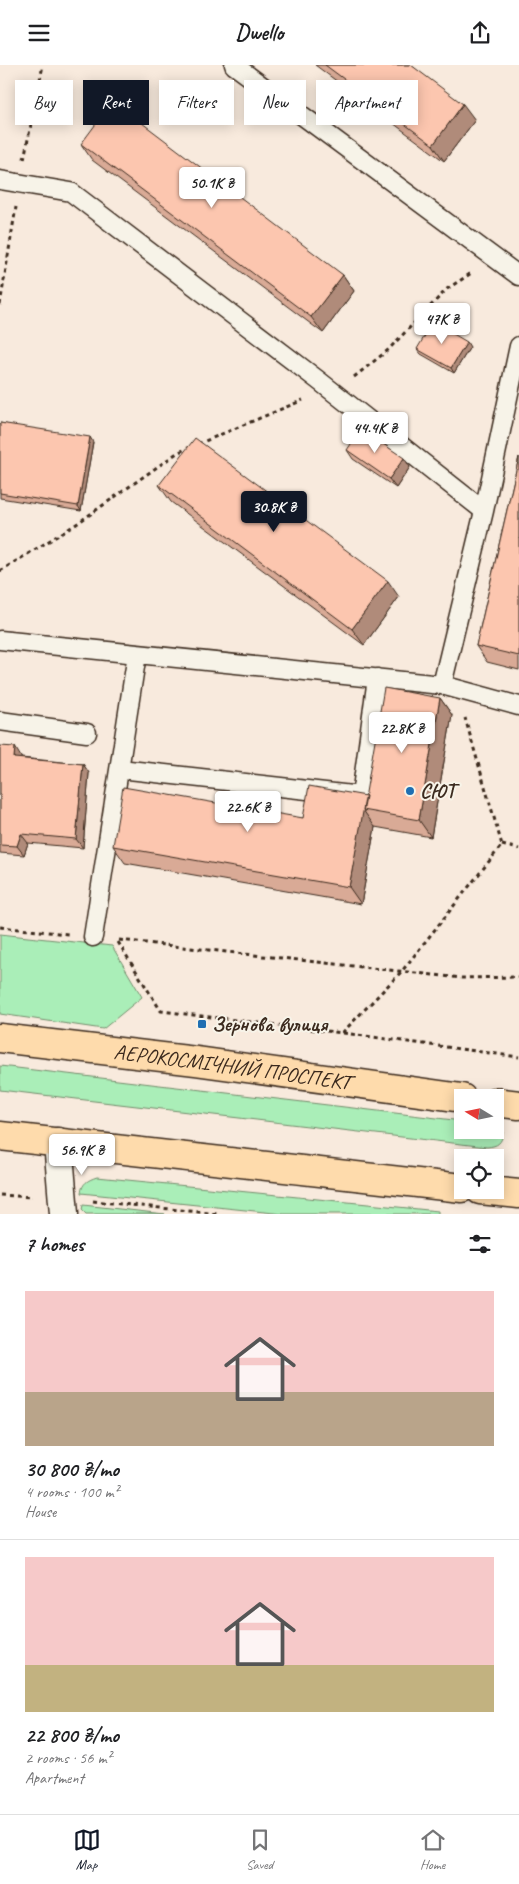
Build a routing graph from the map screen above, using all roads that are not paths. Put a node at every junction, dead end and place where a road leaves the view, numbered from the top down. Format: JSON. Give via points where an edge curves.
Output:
{"nodes":[{"id":1,"x":234,"y":65,"type":"edge"},
{"id":2,"x":0,"y":180,"type":"edge"},
{"id":3,"x":519,"y":276,"type":"edge"},
{"id":4,"x":519,"y":346,"type":"edge"},
{"id":5,"x":484,"y":511,"type":"junction"},
{"id":6,"x":0,"y":640,"type":"edge"},
{"id":7,"x":136,"y":654,"type":"junction"},
{"id":8,"x":377,"y":678,"type":"junction"},
{"id":9,"x":449,"y":687,"type":"junction"},
{"id":10,"x":519,"y":706,"type":"edge"},
{"id":11,"x":0,"y":721,"type":"edge"},
{"id":12,"x":87,"y":733,"type":"dead end"},
{"id":13,"x":120,"y":769,"type":"junction"},
{"id":14,"x":93,"y":937,"type":"road end"},
{"id":15,"x":0,"y":1039,"type":"edge"},
{"id":16,"x":454,"y":1096,"type":"edge"},
{"id":17,"x":504,"y":1103,"type":"edge"},
{"id":18,"x":519,"y":1105,"type":"edge"},
{"id":19,"x":0,"y":1136,"type":"edge"},
{"id":20,"x":58,"y":1142,"type":"junction"},
{"id":21,"x":454,"y":1187,"type":"edge"},
{"id":22,"x":504,"y":1193,"type":"edge"},
{"id":23,"x":519,"y":1195,"type":"edge"},
{"id":24,"x":63,"y":1206,"type":"edge"}],
"edges":[{"from":1,"to":3,"type":"lane"},
{"from":2,"to":5,"type":"lane","via":[[71,192]]},
{"from":4,"to":5,"type":"lane"},
{"from":5,"to":9,"type":"lane"},
{"from":6,"to":7,"type":"lane"},
{"from":7,"to":8,"type":"lane"},
{"from":7,"to":13,"type":"lane"},
{"from":8,"to":9,"type":"lane"},
{"from":8,"to":13,"type":"lane","via":[[362,796]]},
{"from":9,"to":10,"type":"lane"},
{"from":11,"to":12,"type":"lane"},
{"from":13,"to":14,"type":"lane"},
{"from":15,"to":16,"type":"main road","name":"АЕРОКОСМІЧНИЙ ПРОСПЕКТ","via":[[196,1061]]},
{"from":17,"to":18,"type":"main road"},
{"from":19,"to":20,"type":"main road"},
{"from":20,"to":21,"type":"main road"},
{"from":20,"to":24,"type":"street"},
{"from":22,"to":23,"type":"main road"}]}
